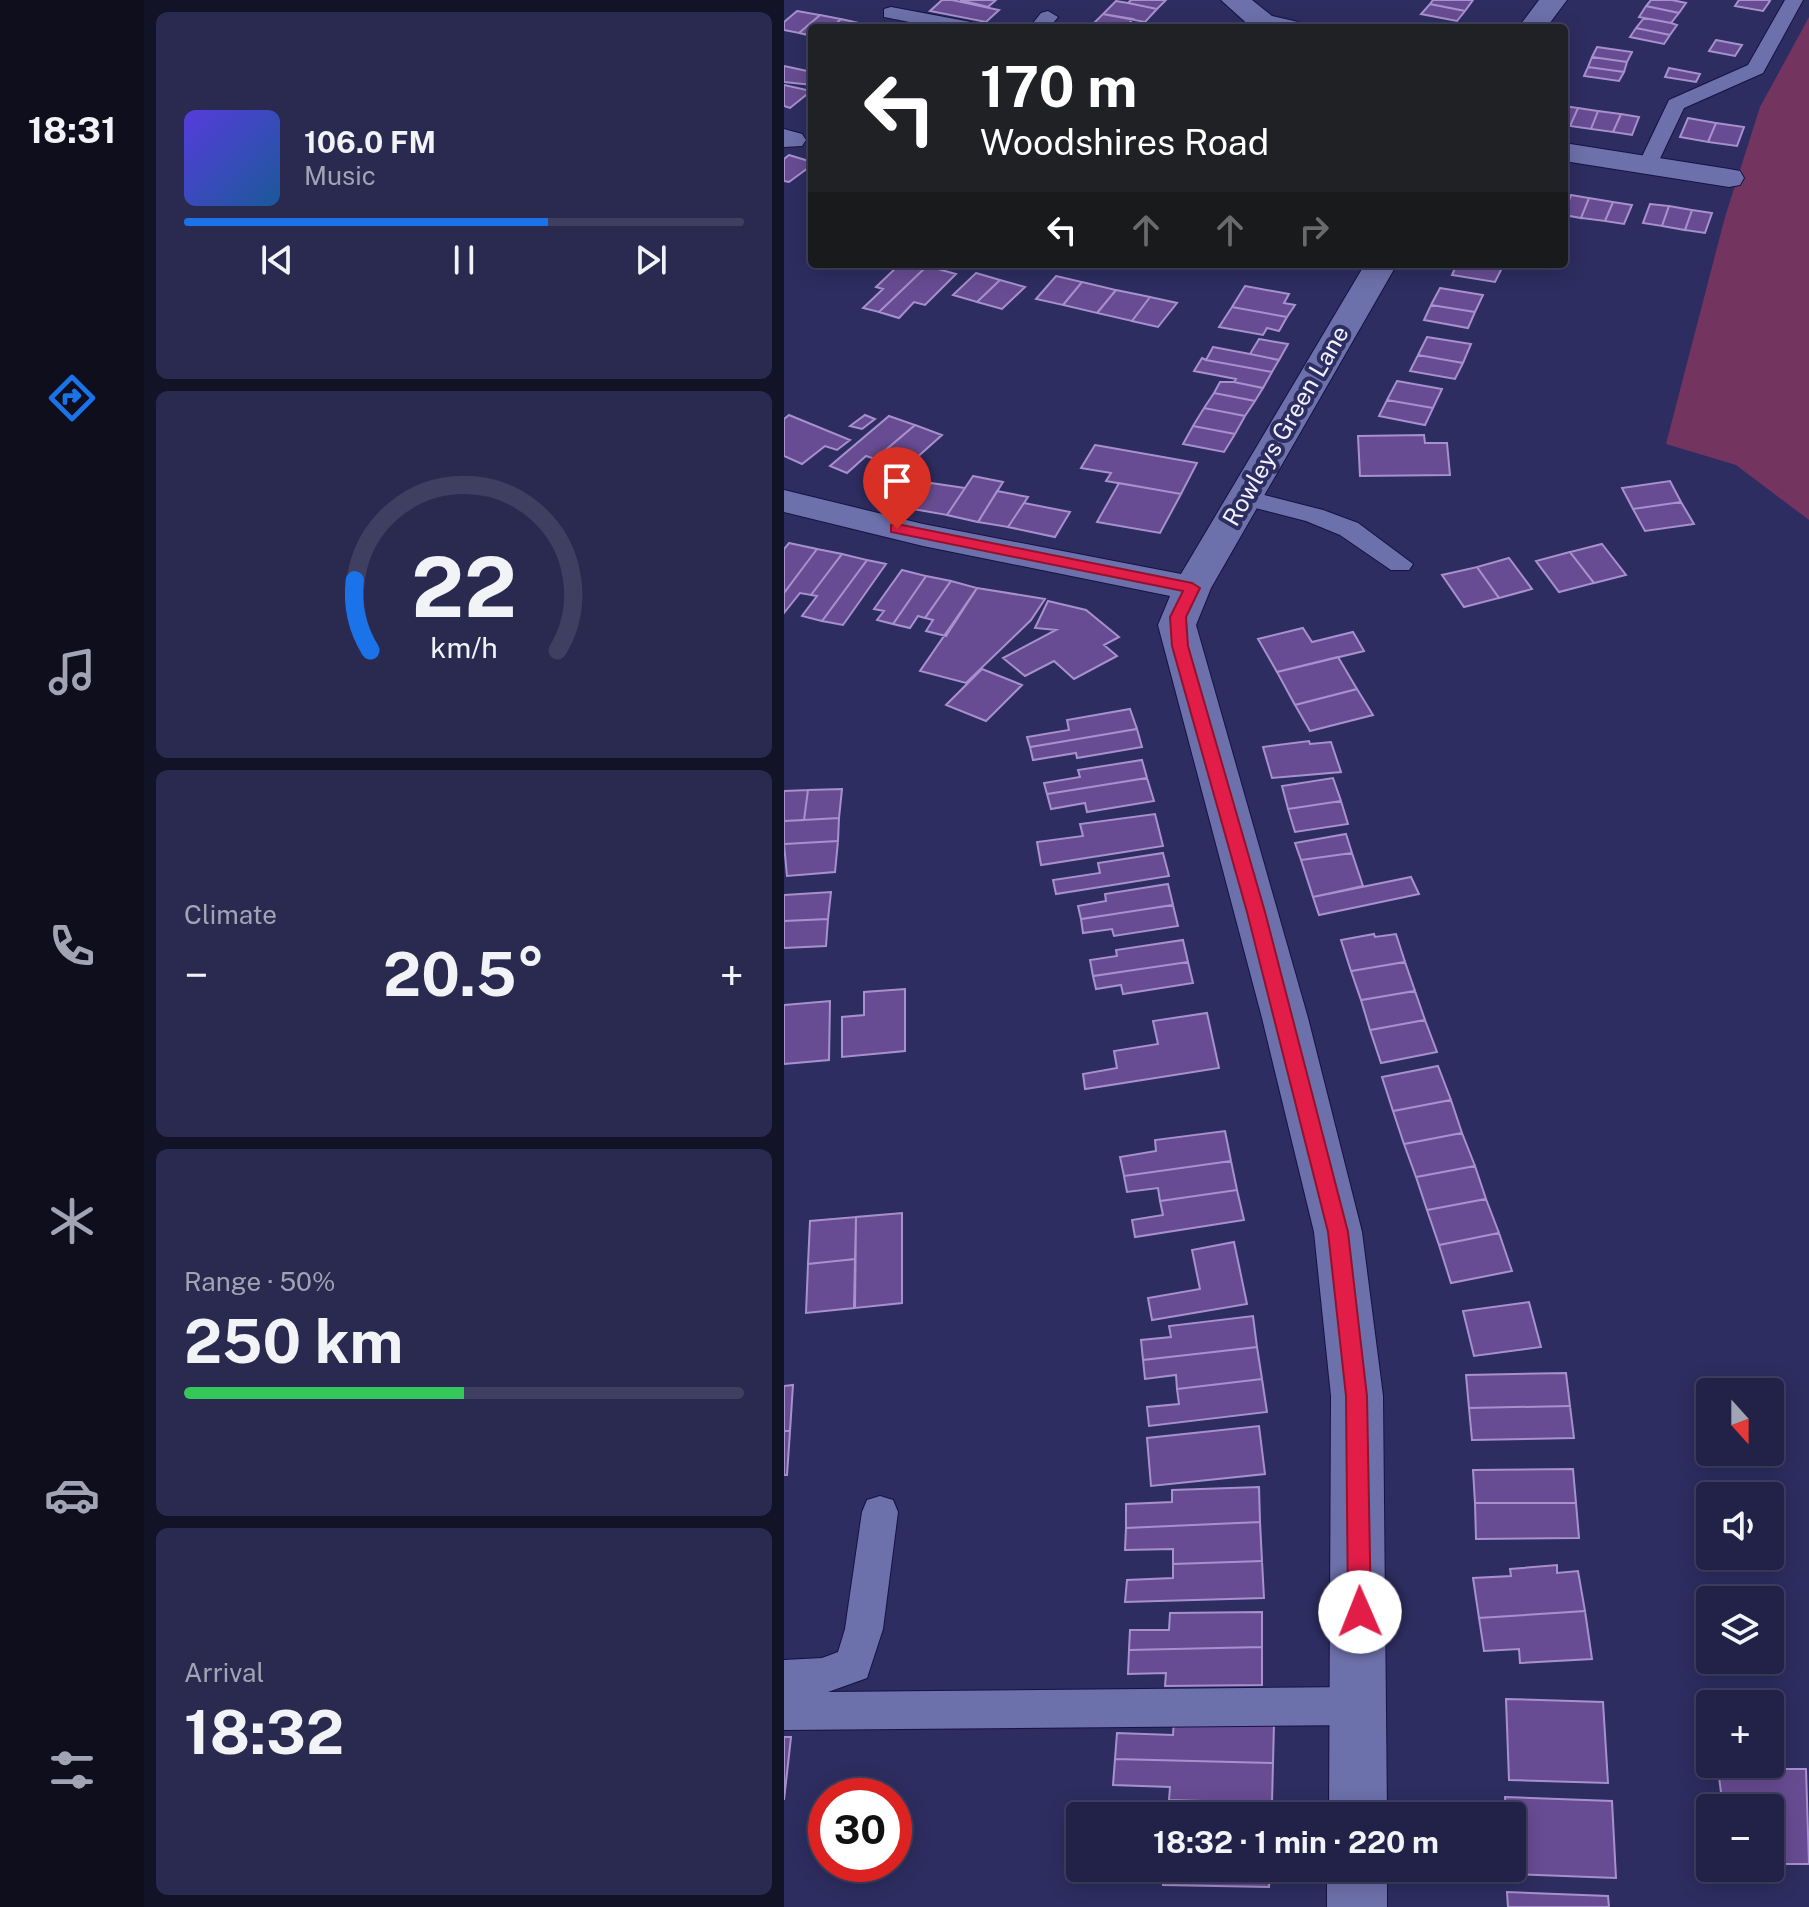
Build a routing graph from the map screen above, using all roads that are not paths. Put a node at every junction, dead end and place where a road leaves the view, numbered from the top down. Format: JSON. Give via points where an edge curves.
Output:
{"nodes":[{"id":1,"x":1235,"y":0,"type":"edge"},
{"id":2,"x":1553,"y":0,"type":"edge"},
{"id":3,"x":1794,"y":0,"type":"edge"},
{"id":4,"x":884,"y":14,"type":"edge"},
{"id":5,"x":946,"y":24,"type":"edge"},
{"id":6,"x":1263,"y":24,"type":"edge"},
{"id":7,"x":1535,"y":24,"type":"edge"},
{"id":8,"x":1568,"y":153,"type":"edge"},
{"id":9,"x":1648,"y":165,"type":"junction"},
{"id":10,"x":1729,"y":178,"type":"dead end"},
{"id":11,"x":1371,"y":268,"type":"edge"},
{"id":12,"x":1245,"y":498,"type":"junction"},
{"id":13,"x":784,"y":501,"type":"edge"},
{"id":14,"x":1400,"y":564,"type":"dead end"},
{"id":15,"x":1192,"y":588,"type":"junction"},
{"id":16,"x":880,"y":1512,"type":"dead end"},
{"id":17,"x":784,"y":1678,"type":"edge"},
{"id":18,"x":1359,"y":1706,"type":"junction"},
{"id":19,"x":784,"y":1711,"type":"edge"},
{"id":20,"x":1358,"y":1802,"type":"edge"},
{"id":21,"x":1357,"y":1882,"type":"edge"},
{"id":22,"x":1357,"y":1907,"type":"edge"}],
"edges":[{"from":1,"to":6,"type":"street"},
{"from":2,"to":7,"type":"street"},
{"from":3,"to":9,"type":"lane","via":[[1756,69],[1676,104]]},
{"from":4,"to":5,"type":"lane"},
{"from":8,"to":9,"type":"street"},
{"from":9,"to":10,"type":"street"},
{"from":11,"to":12,"type":"street","name":"Rowleys Green Lane"},
{"from":12,"to":14,"type":"lane","via":[[1349,529]]},
{"from":12,"to":15,"type":"street","name":"Rowleys Green Lane"},
{"from":13,"to":15,"type":"street","via":[[923,535]]},
{"from":15,"to":18,"type":"street","name":"Rowleys Green Lane","via":[[1178,617],[1180,646],[1246,873],[1338,1232],[1357,1396]]},
{"from":16,"to":17,"type":"lane","via":[[864,1629],[853,1665],[822,1676]]},
{"from":18,"to":19,"type":"lane"},
{"from":18,"to":20,"type":"street","name":"Rowleys Green Lane"},
{"from":21,"to":22,"type":"street"}]}
